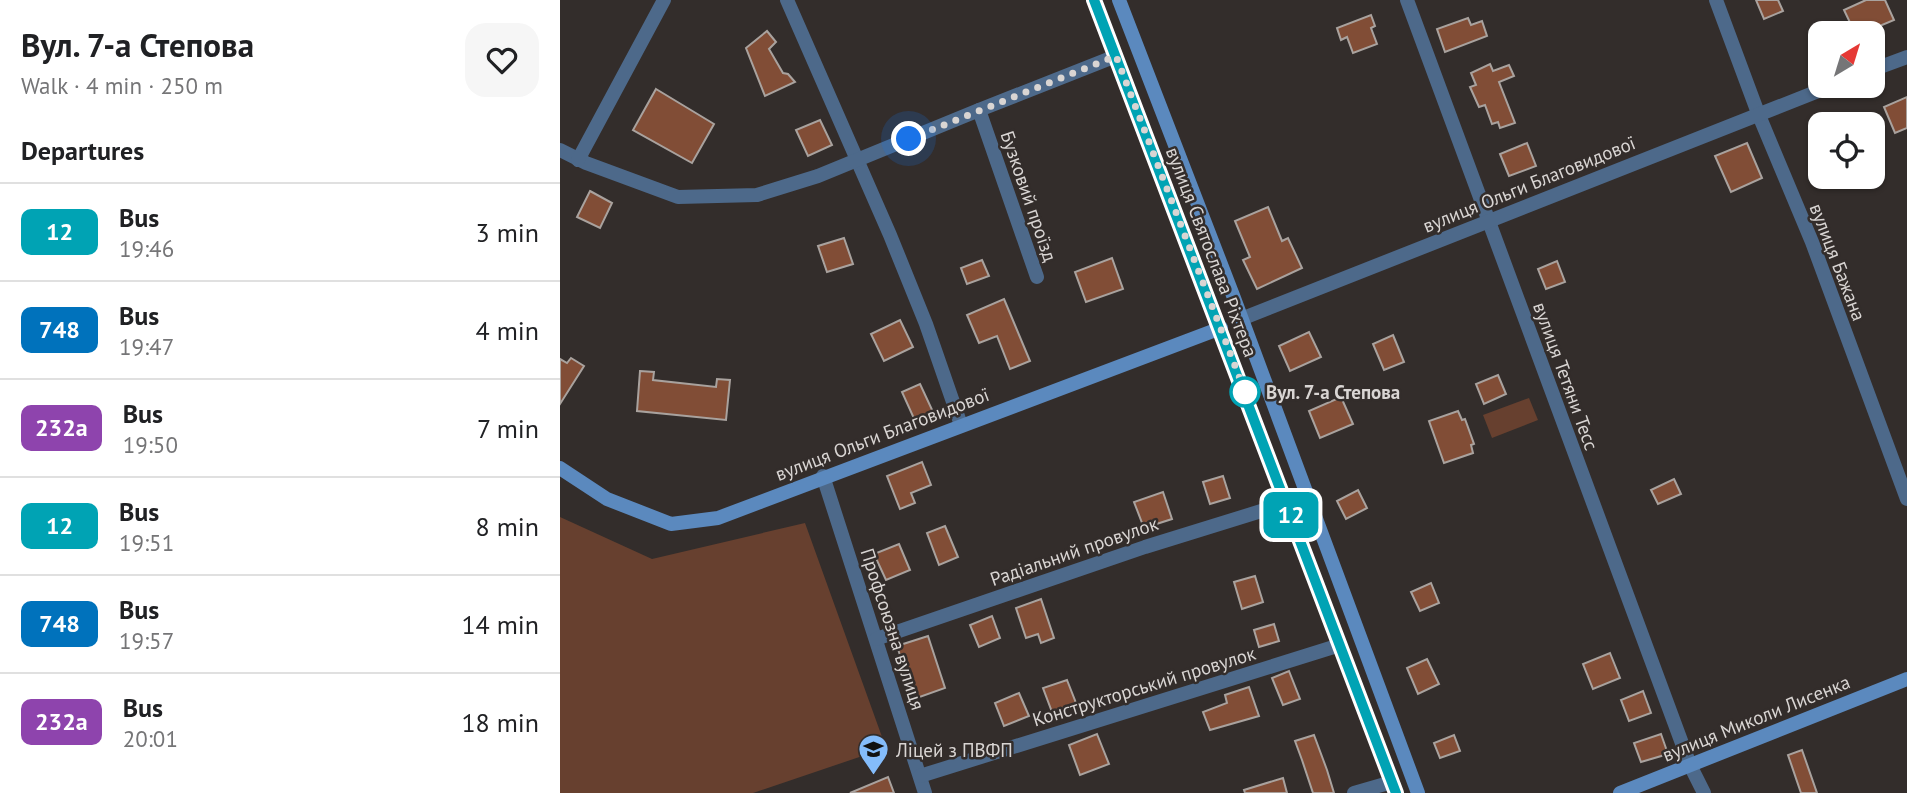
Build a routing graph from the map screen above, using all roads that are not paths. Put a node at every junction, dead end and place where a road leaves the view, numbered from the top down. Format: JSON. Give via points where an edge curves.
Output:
{"nodes":[{"id":1,"x":664,"y":0,"type":"edge"},
{"id":2,"x":787,"y":0,"type":"edge"},
{"id":3,"x":1094,"y":0,"type":"edge"},
{"id":4,"x":1119,"y":0,"type":"edge"},
{"id":5,"x":1406,"y":0,"type":"edge"},
{"id":6,"x":1716,"y":0,"type":"edge"},
{"id":7,"x":1116,"y":56,"type":"junction"},
{"id":8,"x":1907,"y":57,"type":"edge"},
{"id":9,"x":1885,"y":65,"type":"edge"},
{"id":10,"x":1808,"y":94,"type":"edge"},
{"id":11,"x":979,"y":110,"type":"junction"},
{"id":12,"x":1758,"y":113,"type":"junction"},
{"id":13,"x":560,"y":150,"type":"edge"},
{"id":14,"x":858,"y":159,"type":"junction"},
{"id":15,"x":578,"y":160,"type":"junction"},
{"id":16,"x":1488,"y":220,"type":"junction"},
{"id":17,"x":1037,"y":276,"type":"dead end"},
{"id":18,"x":1241,"y":319,"type":"junction"},
{"id":19,"x":1221,"y":328,"type":"junction"},
{"id":20,"x":961,"y":425,"type":"junction"},
{"id":21,"x":560,"y":468,"type":"edge"},
{"id":22,"x":823,"y":476,"type":"junction"},
{"id":23,"x":1907,"y":499,"type":"edge"},
{"id":24,"x":1287,"y":503,"type":"junction"},
{"id":25,"x":876,"y":639,"type":"junction"},
{"id":26,"x":1340,"y":645,"type":"junction"},
{"id":27,"x":1907,"y":679,"type":"edge"},
{"id":28,"x":1690,"y":765,"type":"junction"},
{"id":29,"x":920,"y":776,"type":"junction"},
{"id":30,"x":1394,"y":787,"type":"edge"},
{"id":31,"x":925,"y":793,"type":"edge"},
{"id":32,"x":1354,"y":793,"type":"edge"},
{"id":33,"x":1418,"y":793,"type":"edge"},
{"id":34,"x":1620,"y":793,"type":"edge"},
{"id":35,"x":1704,"y":793,"type":"edge"}],
"edges":[{"from":1,"to":15,"type":"street"},
{"from":2,"to":14,"type":"street"},
{"from":3,"to":7,"type":"main road","name":"вулиця Святослава Ріхтера"},
{"from":4,"to":18,"type":"main road","name":"вулиця Святослава Ріхтера"},
{"from":5,"to":16,"type":"street","name":"вулиця Тетяни Тесс"},
{"from":6,"to":12,"type":"street","name":"вулиця Бажана"},
{"from":7,"to":11,"type":"street"},
{"from":7,"to":19,"type":"main road","name":"вулиця Святослава Ріхтера"},
{"from":8,"to":9,"type":"street"},
{"from":10,"to":12,"type":"street","name":"вулиця Ольги Благовидової"},
{"from":11,"to":14,"type":"street"},
{"from":11,"to":17,"type":"street","name":"Бузковий проїзд"},
{"from":12,"to":16,"type":"street","name":"вулиця Ольги Благовидової"},
{"from":12,"to":23,"type":"street","name":"вулиця Бажана","via":[[1812,243]]},
{"from":13,"to":15,"type":"street"},
{"from":14,"to":15,"type":"street","via":[[757,195],[678,197]]},
{"from":14,"to":20,"type":"street","via":[[926,324]]},
{"from":16,"to":18,"type":"street","name":"вулиця Ольги Благовидової"},
{"from":16,"to":28,"type":"street","name":"вулиця Тетяни Тесс"},
{"from":18,"to":33,"type":"main road","name":"вулиця Святослава Ріхтера"},
{"from":19,"to":20,"type":"main road","name":"вулиця Ольги Благовидової"},
{"from":19,"to":24,"type":"main road","name":"вулиця Святослава Ріхтера"},
{"from":20,"to":22,"type":"main road","name":"вулиця Ольги Благовидової"},
{"from":21,"to":22,"type":"main road","name":"вулиця Ольги Благовидової","via":[[607,499],[671,524],[718,517]]},
{"from":22,"to":25,"type":"street","name":"Профсоюзна вулиця"},
{"from":24,"to":25,"type":"street","name":"Радіальний провулок"},
{"from":24,"to":26,"type":"main road","name":"вулиця Святослава Ріхтера"},
{"from":25,"to":29,"type":"street","name":"Профсоюзна вулиця"},
{"from":26,"to":29,"type":"street","name":"Конструкторський провулок"},
{"from":26,"to":30,"type":"main road","name":"вулиця Святослава Ріхтера"},
{"from":27,"to":28,"type":"main road","name":"вулиця Миколи Лисенка"},
{"from":28,"to":34,"type":"main road","name":"вулиця Миколи Лисенка"},
{"from":28,"to":35,"type":"street","name":"вулиця Тетяни Тесс"},
{"from":29,"to":31,"type":"street","name":"Профсоюзна вулиця"},
{"from":30,"to":32,"type":"street"}]}
